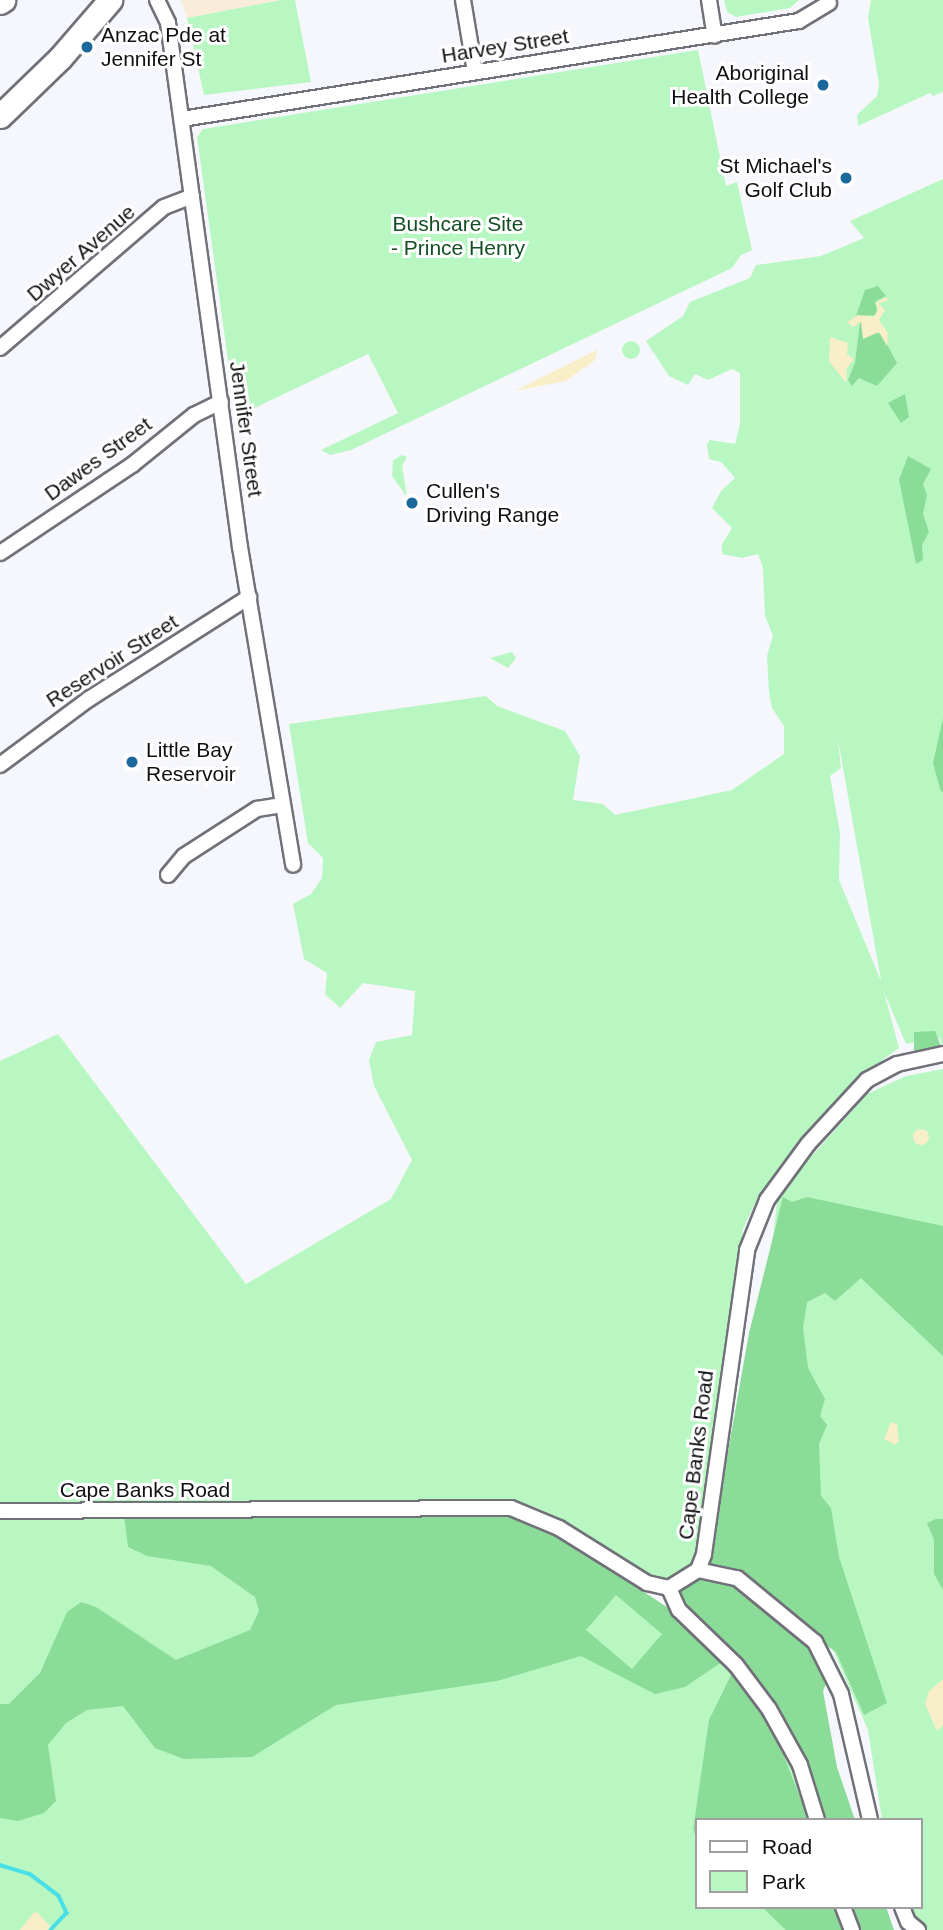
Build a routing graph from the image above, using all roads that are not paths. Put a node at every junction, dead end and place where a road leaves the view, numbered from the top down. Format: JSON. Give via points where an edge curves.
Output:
{"nodes":[{"id":1,"x":110,"y":0,"type":"edge"},
{"id":2,"x":157,"y":0,"type":"edge"},
{"id":3,"x":463,"y":0,"type":"edge"},
{"id":4,"x":709,"y":0,"type":"edge"},
{"id":5,"x":829,"y":3,"type":"dead end"},
{"id":6,"x":715,"y":36,"type":"junction"},
{"id":7,"x":475,"y":72,"type":"junction"},
{"id":8,"x":0,"y":116,"type":"edge"},
{"id":9,"x":182,"y":118,"type":"junction"},
{"id":10,"x":192,"y":196,"type":"junction"},
{"id":11,"x":0,"y":348,"type":"edge"},
{"id":12,"x":221,"y":402,"type":"junction"},
{"id":13,"x":0,"y":553,"type":"edge"},
{"id":14,"x":249,"y":597,"type":"junction"},
{"id":15,"x":0,"y":765,"type":"edge"},
{"id":16,"x":281,"y":806,"type":"junction"},
{"id":17,"x":292,"y":865,"type":"dead end"},
{"id":18,"x":168,"y":875,"type":"dead end"},
{"id":19,"x":943,"y":1054,"type":"edge"},
{"id":20,"x":0,"y":1511,"type":"edge"},
{"id":21,"x":698,"y":1570,"type":"junction"},
{"id":22,"x":669,"y":1588,"type":"junction"},
{"id":23,"x":816,"y":1818,"type":"edge"},
{"id":24,"x":870,"y":1818,"type":"edge"},
{"id":25,"x":844,"y":1909,"type":"edge"},
{"id":26,"x":903,"y":1909,"type":"edge"},
{"id":27,"x":852,"y":1930,"type":"edge"},
{"id":28,"x":918,"y":1930,"type":"edge"}],
"edges":[{"from":1,"to":8,"type":"main road","via":[[60,58]]},
{"from":2,"to":9,"type":"street","name":"Jennifer Street","via":[[168,23]]},
{"from":3,"to":7,"type":"street"},
{"from":4,"to":6,"type":"street"},
{"from":5,"to":6,"type":"street","name":"Harvey Street","via":[[802,21]]},
{"from":6,"to":7,"type":"street","name":"Harvey Street"},
{"from":7,"to":9,"type":"street","name":"Harvey Street"},
{"from":9,"to":10,"type":"street","name":"Jennifer Street"},
{"from":10,"to":11,"type":"street","name":"Dwyer Avenue","via":[[164,208]]},
{"from":10,"to":12,"type":"street","name":"Jennifer Street"},
{"from":12,"to":13,"type":"street","name":"Dawes Street","via":[[194,415],[132,465]]},
{"from":12,"to":14,"type":"street","name":"Jennifer Street"},
{"from":14,"to":15,"type":"street","name":"Reservoir Street","via":[[89,699]]},
{"from":14,"to":16,"type":"street","name":"Jennifer Street"},
{"from":16,"to":17,"type":"street","name":"Jennifer Street"},
{"from":16,"to":18,"type":"street","via":[[257,809],[184,856]]},
{"from":19,"to":21,"type":"street","name":"Cape Banks Road","via":[[897,1064],[871,1077],[808,1144],[767,1200],[747,1250]]},
{"from":20,"to":22,"type":"street","name":"Cape Banks Road","via":[[511,1508],[559,1528],[647,1583]]},
{"from":21,"to":22,"type":"street","name":"Cape Banks Road"},
{"from":21,"to":24,"type":"street","via":[[737,1578],[796,1624],[822,1653],[841,1694]]},
{"from":22,"to":23,"type":"street","via":[[679,1610],[736,1665],[769,1709],[800,1765]]},
{"from":25,"to":27,"type":"street"},
{"from":26,"to":28,"type":"street","via":[[908,1923]]}]}
